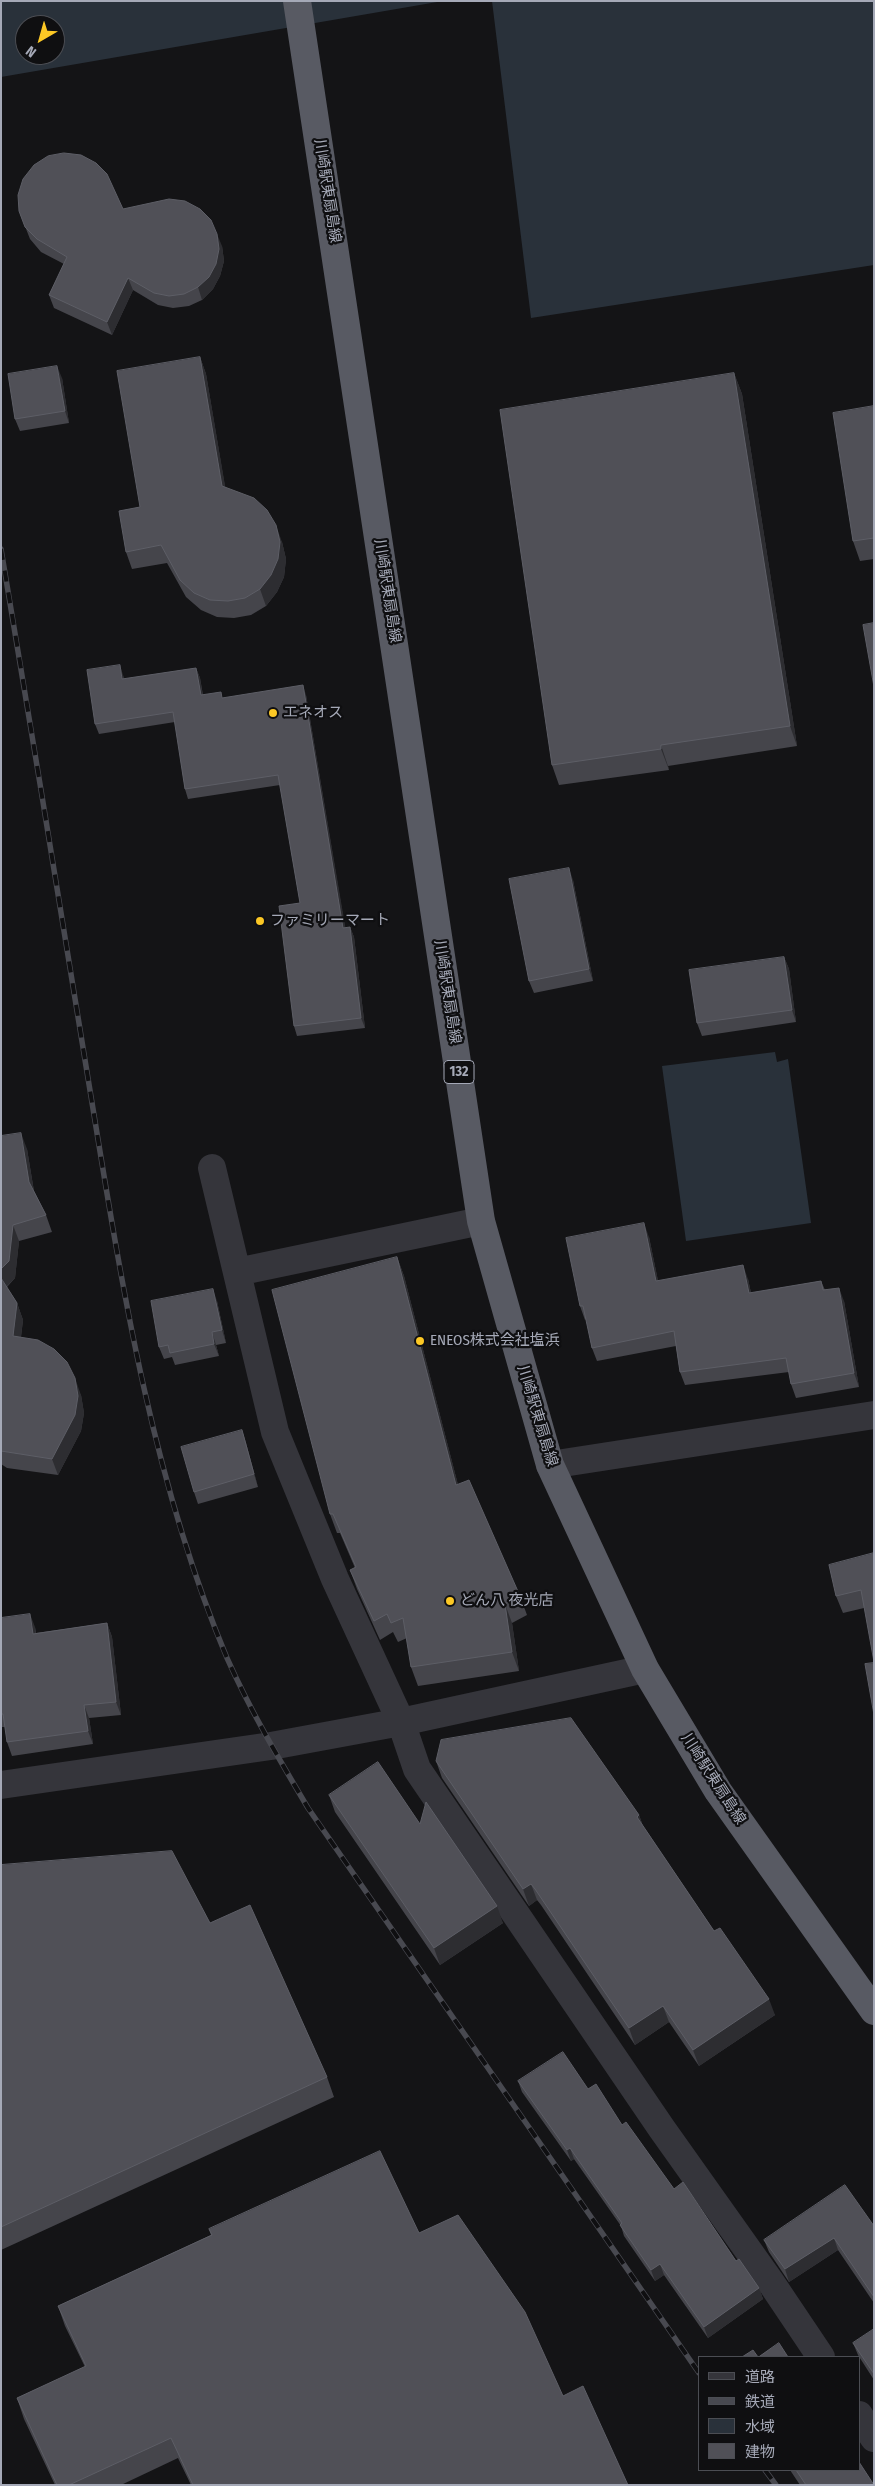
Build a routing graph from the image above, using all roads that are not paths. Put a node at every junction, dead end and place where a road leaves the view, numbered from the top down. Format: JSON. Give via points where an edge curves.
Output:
{"nodes":[{"id":1,"x":297,"y":1,"type":"edge"},
{"id":2,"x":212,"y":1168,"type":"dead end"},
{"id":3,"x":481,"y":1221,"type":"junction"},
{"id":4,"x":237,"y":1272,"type":"junction"},
{"id":5,"x":874,"y":1415,"type":"edge"},
{"id":6,"x":550,"y":1464,"type":"junction"},
{"id":7,"x":645,"y":1669,"type":"junction"},
{"id":8,"x":401,"y":1722,"type":"junction"},
{"id":9,"x":1,"y":1785,"type":"edge"},
{"id":10,"x":874,"y":2011,"type":"edge"},
{"id":11,"x":819,"y":2356,"type":"edge"},
{"id":12,"x":860,"y":2417,"type":"edge"},
{"id":13,"x":874,"y":2438,"type":"edge"}],
"edges":[{"from":1,"to":3,"type":"highway","name":"川崎駅東扇島線","number":"132"},
{"from":2,"to":4,"type":"street"},
{"from":3,"to":4,"type":"street"},
{"from":3,"to":6,"type":"highway","name":"川崎駅東扇島線","number":"132"},
{"from":4,"to":8,"type":"street","via":[[275,1432],[335,1579]]},
{"from":5,"to":6,"type":"street"},
{"from":6,"to":7,"type":"highway","name":"川崎駅東扇島線","number":"132"},
{"from":7,"to":8,"type":"street"},
{"from":7,"to":10,"type":"highway","name":"川崎駅東扇島線","number":"132","via":[[718,1791]]},
{"from":8,"to":9,"type":"street","via":[[222,1754]]},
{"from":8,"to":11,"type":"street","via":[[418,1769]]},
{"from":12,"to":13,"type":"street"}]}
